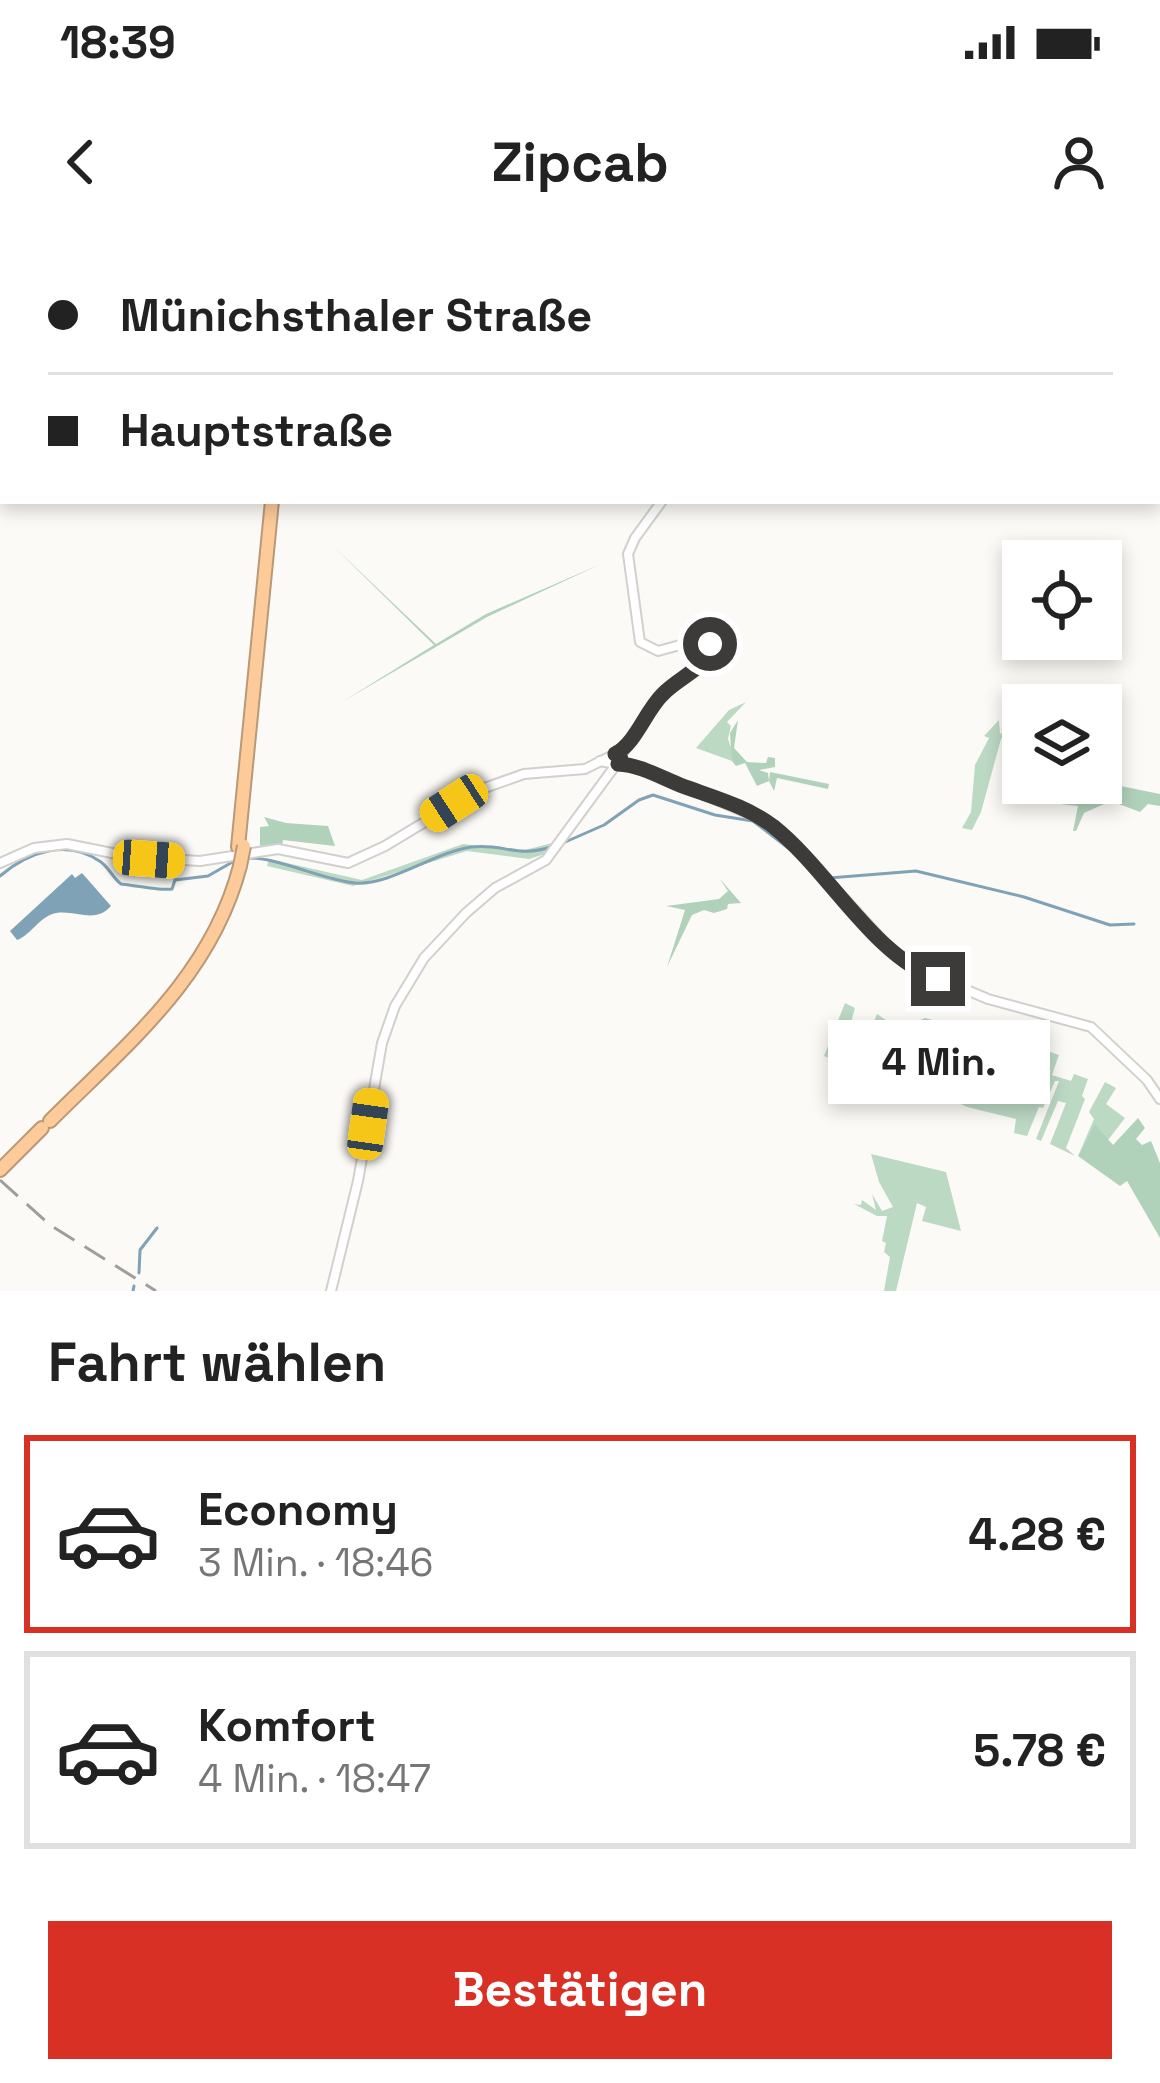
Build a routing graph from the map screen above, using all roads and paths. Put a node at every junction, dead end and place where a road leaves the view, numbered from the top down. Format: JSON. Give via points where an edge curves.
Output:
{"nodes":[{"id":1,"x":274,"y":504,"type":"edge"},
{"id":2,"x":660,"y":504,"type":"edge"},
{"id":3,"x":615,"y":760,"type":"junction"},
{"id":4,"x":3,"y":862,"type":"edge"},
{"id":5,"x":1160,"y":1100,"type":"edge"},
{"id":6,"x":0,"y":1167,"type":"edge"},
{"id":7,"x":331,"y":1291,"type":"edge"}],
"edges":[{"from":1,"to":6,"type":"highway","bridge":true,"via":[[241,846],[213,926],[148,1019]]},
{"from":2,"to":3,"type":"street","via":[[628,554],[640,642],[658,651],[702,639],[712,651],[661,695]]},
{"from":3,"to":4,"type":"street","via":[[519,775],[476,791],[348,863],[278,849],[149,859],[68,844]]},
{"from":3,"to":5,"type":"street","via":[[764,820],[915,968],[1091,1028]]},
{"from":3,"to":7,"type":"street","via":[[560,843],[466,913],[397,1002]]}]}
